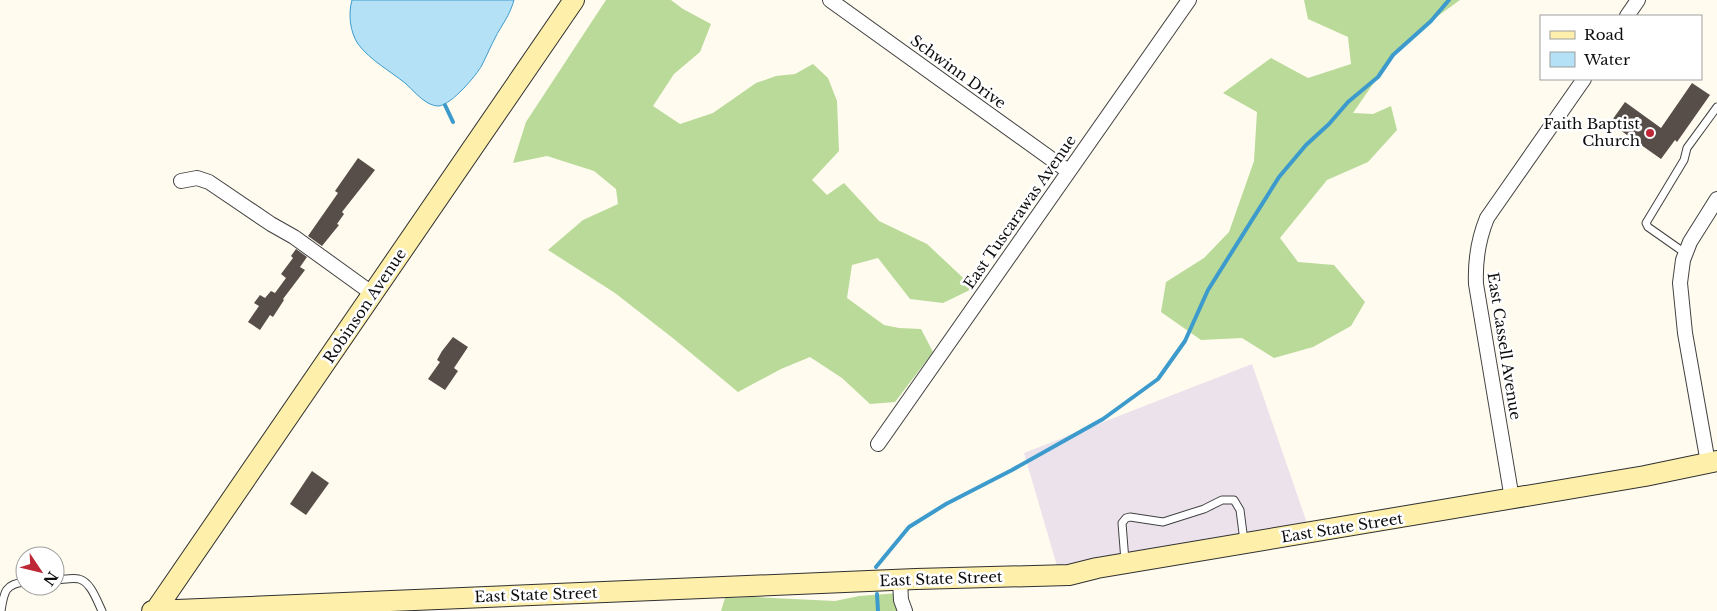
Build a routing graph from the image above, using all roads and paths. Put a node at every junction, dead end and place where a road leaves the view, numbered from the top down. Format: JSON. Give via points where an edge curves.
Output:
{"nodes":[{"id":1,"x":574,"y":0,"type":"edge"},
{"id":2,"x":830,"y":0,"type":"edge"},
{"id":3,"x":1189,"y":0,"type":"edge"},
{"id":4,"x":1638,"y":0,"type":"edge"},
{"id":5,"x":1628,"y":15,"type":"edge"},
{"id":6,"x":1583,"y":80,"type":"edge"},
{"id":7,"x":1717,"y":107,"type":"edge"},
{"id":8,"x":1068,"y":171,"type":"junction"},
{"id":9,"x":181,"y":181,"type":"dead end"},
{"id":10,"x":1717,"y":199,"type":"edge"},
{"id":11,"x":1686,"y":253,"type":"junction"},
{"id":12,"x":373,"y":294,"type":"junction"},
{"id":13,"x":878,"y":444,"type":"dead end"},
{"id":14,"x":1713,"y":462,"type":"edge"},
{"id":15,"x":1512,"y":499,"type":"junction"},
{"id":16,"x":1245,"y":543,"type":"junction"},
{"id":17,"x":1125,"y":564,"type":"junction"},
{"id":18,"x":65,"y":580,"type":"edge"},
{"id":19,"x":900,"y":580,"type":"junction"},
{"id":20,"x":15,"y":584,"type":"edge"},
{"id":21,"x":238,"y":609,"type":"edge"},
{"id":22,"x":1,"y":611,"type":"edge"},
{"id":23,"x":102,"y":611,"type":"edge"},
{"id":24,"x":154,"y":611,"type":"edge"},
{"id":25,"x":905,"y":611,"type":"edge"}],
"edges":[{"from":1,"to":12,"type":"street","name":"Robinson Avenue"},
{"from":2,"to":8,"type":"street","name":"Schwinn Drive"},
{"from":3,"to":8,"type":"street","name":"East Tuscarawas Avenue"},
{"from":4,"to":5,"type":"street"},
{"from":6,"to":15,"type":"street","name":"East Cassell Avenue","via":[[1488,218],[1476,258],[1476,284]]},
{"from":7,"to":11,"type":"lane","via":[[1687,148],[1684,160],[1646,222],[1648,227]]},
{"from":8,"to":13,"type":"street","name":"East Tuscarawas Avenue"},
{"from":9,"to":12,"type":"street","via":[[197,178],[209,182],[294,237]]},
{"from":10,"to":11,"type":"street","via":[[1698,227]]},
{"from":11,"to":14,"type":"street","via":[[1680,283],[1681,302]]},
{"from":12,"to":24,"type":"street","name":"Robinson Avenue"},
{"from":14,"to":15,"type":"street","name":"East State Street"},
{"from":15,"to":16,"type":"street","name":"East State Street"},
{"from":16,"to":17,"type":"street","name":"East State Street"},
{"from":16,"to":17,"type":"lane","via":[[1240,510],[1234,500],[1222,500],[1163,522],[1126,518],[1122,523]]},
{"from":17,"to":19,"type":"street","name":"East State Street","via":[[1069,575]]},
{"from":18,"to":23,"type":"lane","via":[[78,579],[88,585]]},
{"from":19,"to":21,"type":"street","name":"East State Street"},
{"from":19,"to":25,"type":"street"},
{"from":20,"to":22,"type":"lane","via":[[7,589]]},
{"from":21,"to":24,"type":"street","name":"East State Street"}]}
